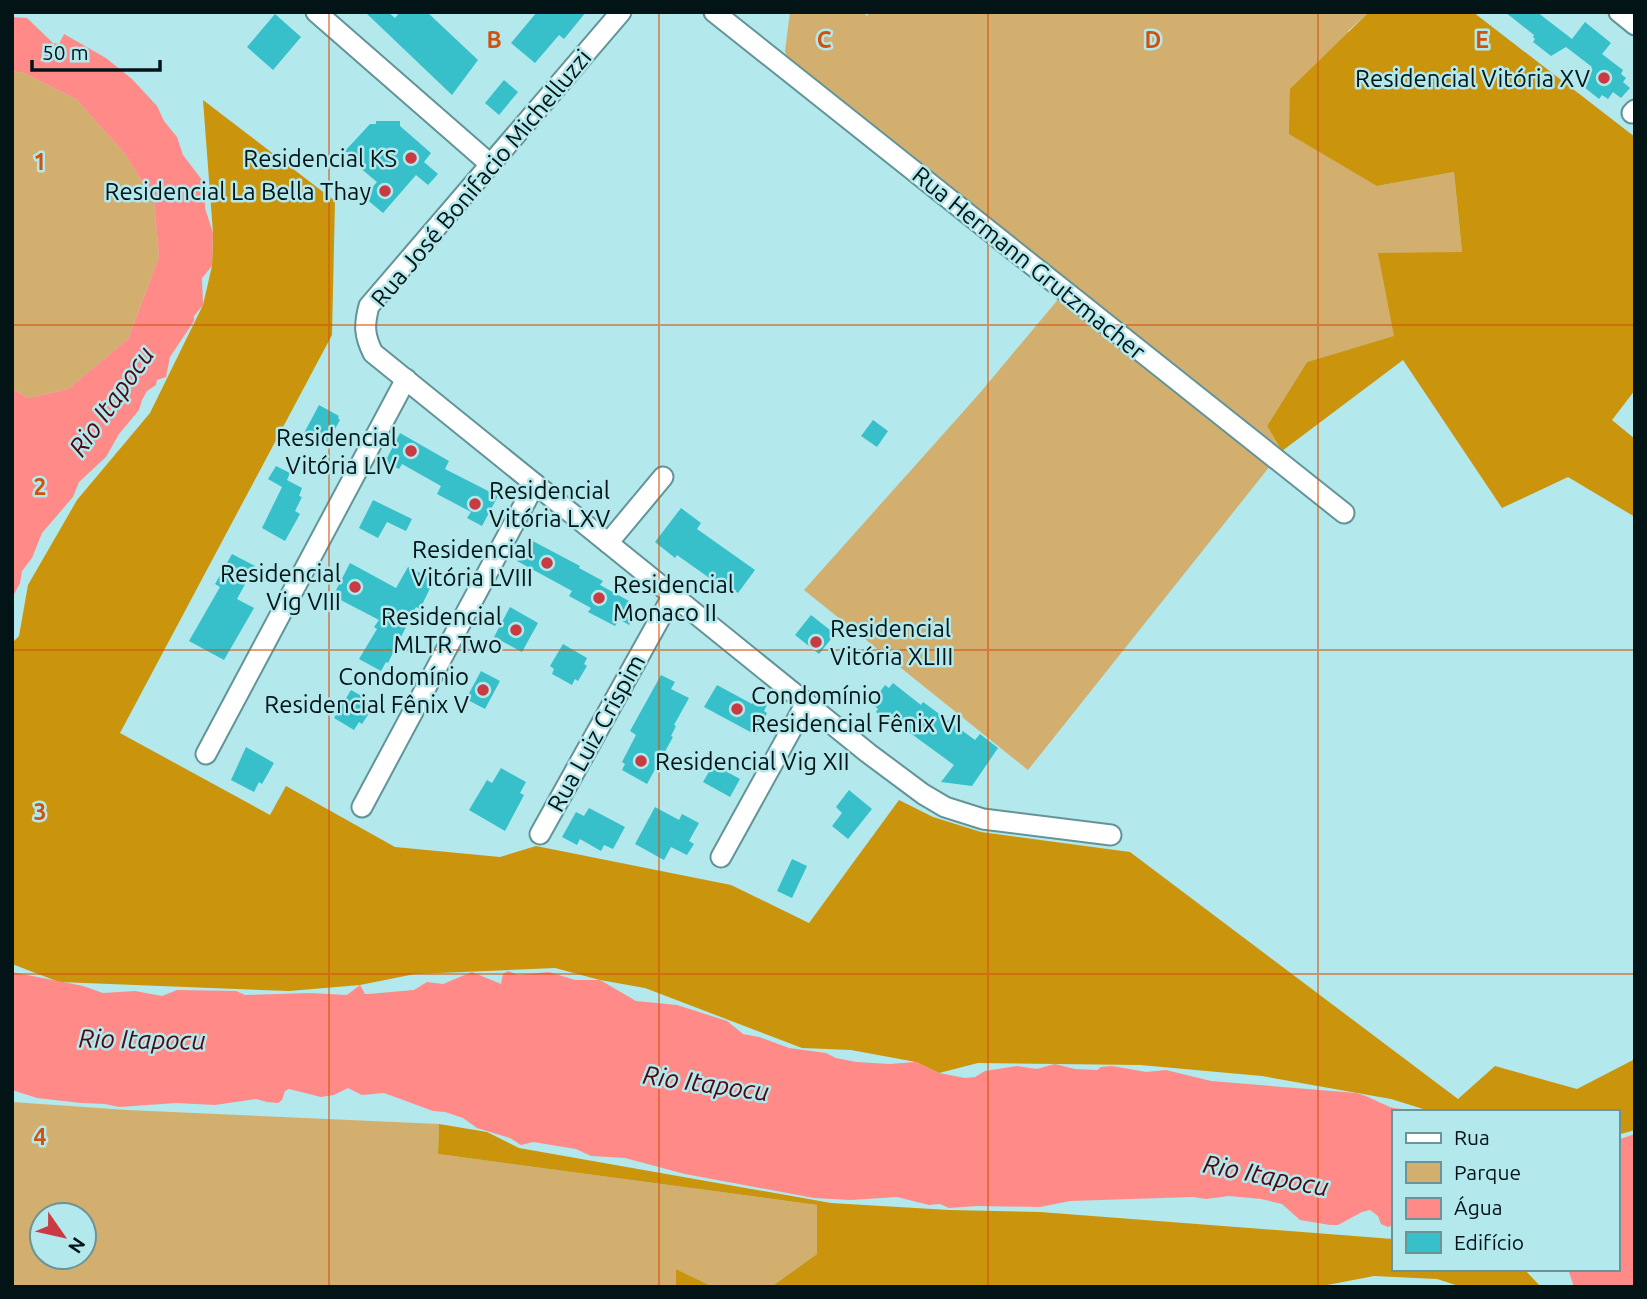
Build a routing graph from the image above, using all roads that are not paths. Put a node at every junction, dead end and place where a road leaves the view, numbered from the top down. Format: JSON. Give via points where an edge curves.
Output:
{"nodes":[{"id":1,"x":316,"y":12,"type":"edge"},
{"id":2,"x":621,"y":12,"type":"edge"},
{"id":3,"x":714,"y":12,"type":"edge"},
{"id":4,"x":1619,"y":12,"type":"edge"},
{"id":5,"x":1635,"y":25,"type":"edge"},
{"id":6,"x":490,"y":164,"type":"junction"},
{"id":7,"x":406,"y":379,"type":"junction"},
{"id":8,"x":663,"y":477,"type":"dead end"},
{"id":9,"x":535,"y":484,"type":"junction"},
{"id":10,"x":1344,"y":513,"type":"dead end"},
{"id":11,"x":608,"y":543,"type":"junction"},
{"id":12,"x":673,"y":596,"type":"junction"},
{"id":13,"x":806,"y":703,"type":"junction"},
{"id":14,"x":206,"y":754,"type":"dead end"},
{"id":15,"x":362,"y":807,"type":"dead end"},
{"id":16,"x":540,"y":834,"type":"dead end"},
{"id":17,"x":1111,"y":835,"type":"dead end"},
{"id":18,"x":721,"y":857,"type":"dead end"}],
"edges":[{"from":1,"to":6,"type":"street"},
{"from":2,"to":6,"type":"street","name":"Rua José Bonifacio Michelluzzi"},
{"from":3,"to":10,"type":"street","name":"Rua Hermann Grutzmacher"},
{"from":4,"to":5,"type":"street"},
{"from":6,"to":7,"type":"street","name":"Rua José Bonifacio Michelluzzi","via":[[369,306],[365,338],[373,353]]},
{"from":7,"to":9,"type":"street"},
{"from":7,"to":14,"type":"street"},
{"from":8,"to":11,"type":"street"},
{"from":9,"to":11,"type":"street"},
{"from":9,"to":15,"type":"street"},
{"from":11,"to":12,"type":"street"},
{"from":12,"to":13,"type":"street"},
{"from":12,"to":16,"type":"street","name":"Rua Luiz Crispim"},
{"from":13,"to":17,"type":"street","via":[[945,807],[983,818]]},
{"from":13,"to":18,"type":"street"}]}
